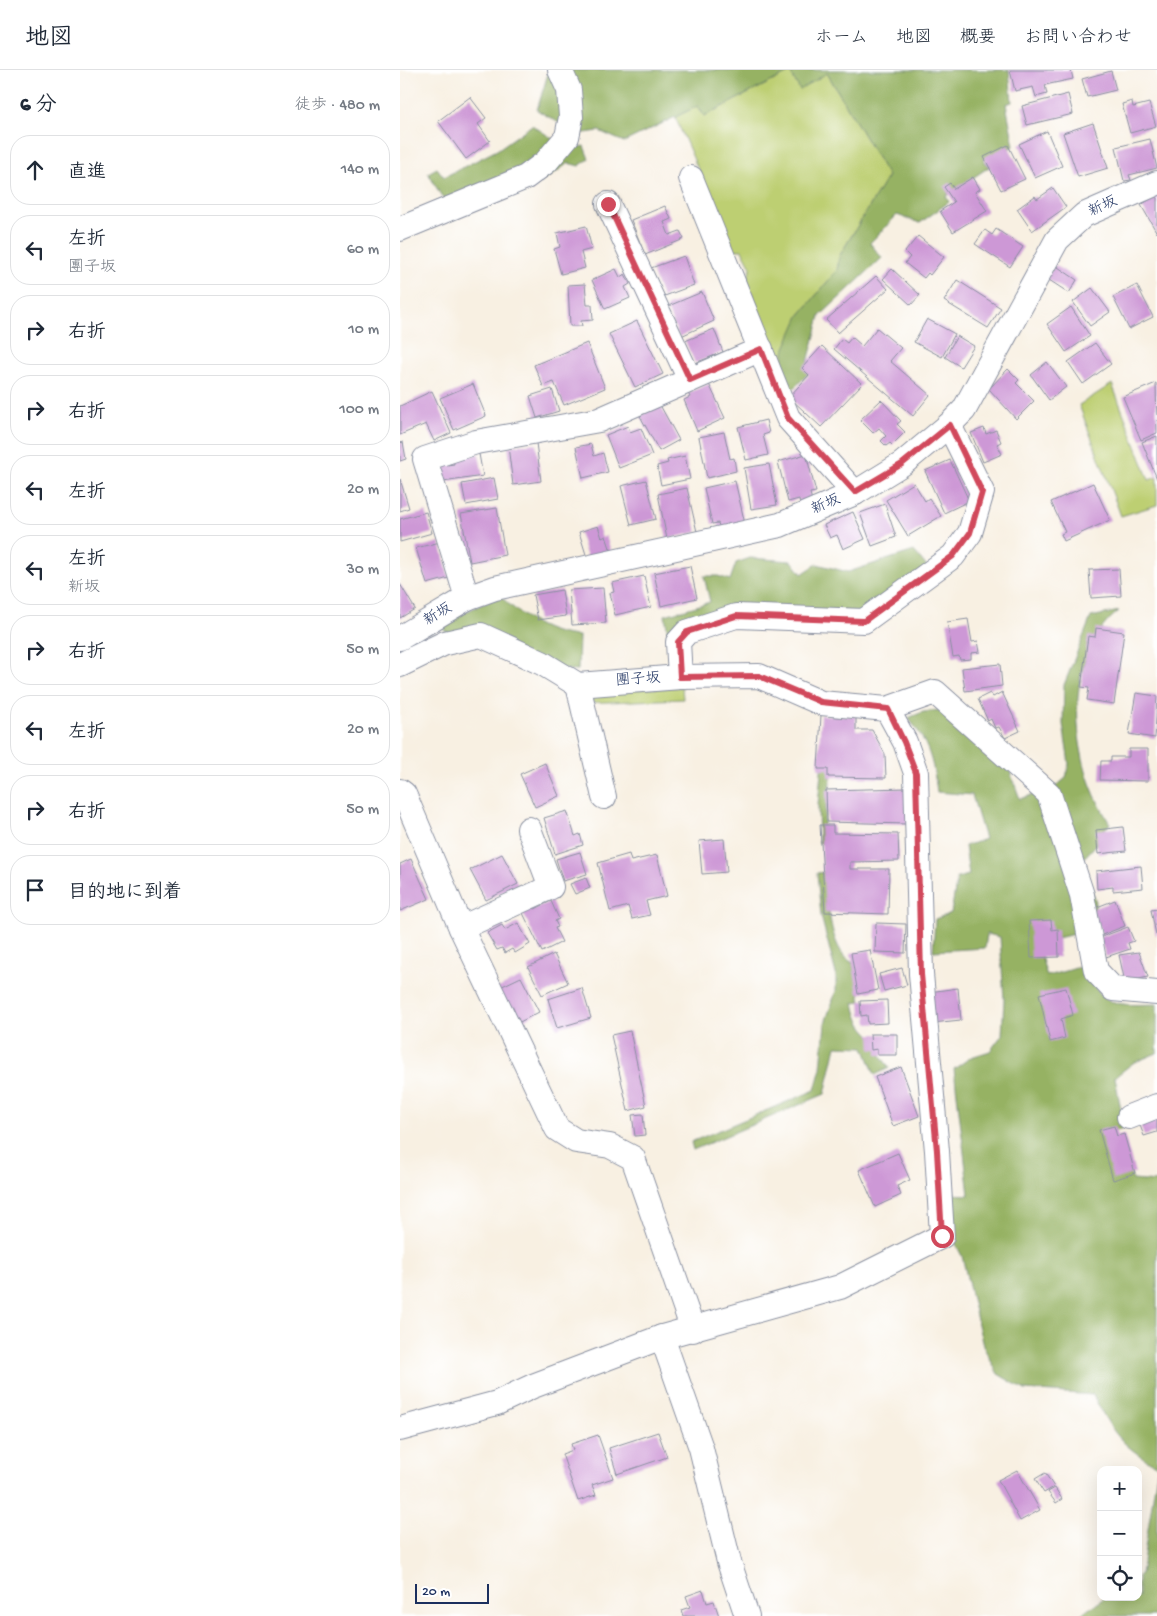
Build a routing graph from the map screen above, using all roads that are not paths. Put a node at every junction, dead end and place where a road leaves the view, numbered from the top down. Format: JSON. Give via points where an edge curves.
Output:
{"nodes":[{"id":1,"x":560,"y":70,"type":"edge"},
{"id":2,"x":691,"y":178,"type":"dead end"},
{"id":3,"x":1157,"y":183,"type":"edge"},
{"id":4,"x":608,"y":204,"type":"dead end"},
{"id":5,"x":400,"y":230,"type":"edge"},
{"id":6,"x":761,"y":349,"type":"junction"},
{"id":7,"x":690,"y":380,"type":"junction"},
{"id":8,"x":950,"y":425,"type":"junction"},
{"id":9,"x":855,"y":492,"type":"junction"},
{"id":10,"x":467,"y":598,"type":"junction"},
{"id":11,"x":400,"y":638,"type":"edge"},
{"id":12,"x":400,"y":665,"type":"edge"},
{"id":13,"x":680,"y":677,"type":"junction"},
{"id":14,"x":578,"y":685,"type":"junction"},
{"id":15,"x":888,"y":709,"type":"junction"},
{"id":16,"x":400,"y":791,"type":"edge"},
{"id":17,"x":604,"y":797,"type":"dead end"},
{"id":18,"x":529,"y":829,"type":"dead end"},
{"id":19,"x":461,"y":928,"type":"junction"},
{"id":20,"x":1157,"y":993,"type":"edge"},
{"id":21,"x":1157,"y":1106,"type":"edge"},
{"id":22,"x":1129,"y":1117,"type":"dead end"},
{"id":23,"x":692,"y":1330,"type":"junction"},
{"id":24,"x":662,"y":1337,"type":"junction"},
{"id":25,"x":400,"y":1429,"type":"edge"},
{"id":26,"x":747,"y":1616,"type":"edge"}],
"edges":[{"from":1,"to":5,"type":"street","via":[[569,90],[571,117],[567,137],[546,162],[526,177]]},
{"from":2,"to":6,"type":"street"},
{"from":3,"to":8,"type":"street","name":"新坂","via":[[1084,215],[1057,240],[964,410]]},
{"from":4,"to":7,"type":"street"},
{"from":6,"to":7,"type":"street"},
{"from":6,"to":9,"type":"street","via":[[788,418]]},
{"from":7,"to":10,"type":"street","via":[[599,420],[476,442],[425,459]]},
{"from":8,"to":9,"type":"street","name":"新坂","via":[[902,464]]},
{"from":8,"to":13,"type":"street","via":[[982,492],[970,533],[953,556],[864,621],[736,616],[687,632],[678,642]]},
{"from":9,"to":10,"type":"street","name":"新坂","via":[[780,525],[495,588]]},
{"from":10,"to":11,"type":"street","name":"新坂"},
{"from":12,"to":14,"type":"street","via":[[446,643],[481,635],[542,663]]},
{"from":13,"to":14,"type":"street","name":"團子坂"},
{"from":13,"to":15,"type":"street","name":"團子坂","via":[[759,676],[821,702]]},
{"from":14,"to":17,"type":"street"},
{"from":15,"to":20,"type":"street","via":[[936,692],[1049,794],[1082,895],[1096,971],[1113,990]]},
{"from":15,"to":23,"type":"street","via":[[916,773],[921,974],[942,1236],[840,1287]]},
{"from":16,"to":19,"type":"street"},
{"from":18,"to":19,"type":"street","via":[[551,887]]},
{"from":19,"to":23,"type":"street","via":[[557,1129],[576,1141],[610,1146],[633,1158]]},
{"from":21,"to":22,"type":"street"},
{"from":23,"to":24,"type":"street"},
{"from":24,"to":25,"type":"street","via":[[497,1403]]},
{"from":24,"to":26,"type":"street","via":[[702,1448],[729,1562]]}]}
